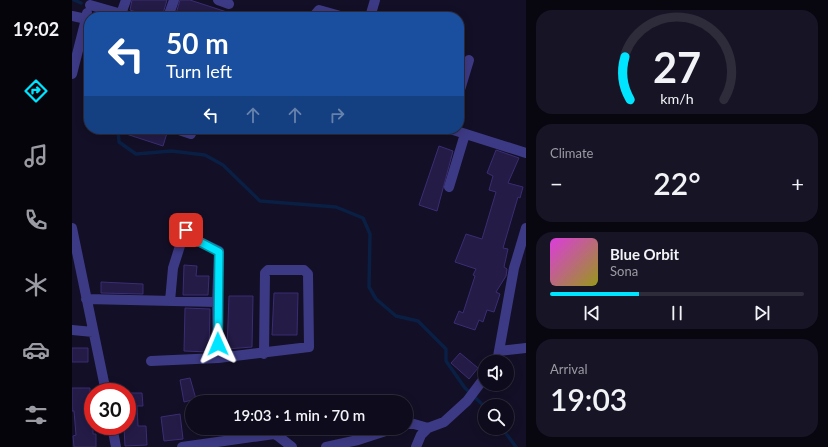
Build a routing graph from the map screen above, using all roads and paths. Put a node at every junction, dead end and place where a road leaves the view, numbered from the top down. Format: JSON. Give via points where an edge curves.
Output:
{"nodes":[{"id":1,"x":126,"y":0,"type":"edge"},
{"id":2,"x":174,"y":0,"type":"edge"},
{"id":3,"x":218,"y":0,"type":"edge"},
{"id":4,"x":375,"y":0,"type":"edge"},
{"id":5,"x":90,"y":3,"type":"edge"},
{"id":6,"x":229,"y":4,"type":"dead end"},
{"id":7,"x":115,"y":12,"type":"edge"},
{"id":8,"x":122,"y":12,"type":"edge"},
{"id":9,"x":170,"y":12,"type":"edge"},
{"id":10,"x":317,"y":12,"type":"edge"},
{"id":11,"x":326,"y":12,"type":"edge"},
{"id":12,"x":371,"y":12,"type":"edge"},
{"id":13,"x":72,"y":16,"type":"edge"},
{"id":14,"x":84,"y":19,"type":"edge"},
{"id":15,"x":84,"y":27,"type":"edge"},
{"id":16,"x":469,"y":60,"type":"dead end"},
{"id":17,"x":72,"y":74,"type":"edge"},
{"id":18,"x":464,"y":76,"type":"edge"},
{"id":19,"x":465,"y":134,"type":"joint"},
{"id":20,"x":526,"y":153,"type":"edge"},
{"id":21,"x":449,"y":187,"type":"dead end"},
{"id":22,"x":72,"y":228,"type":"edge"},
{"id":23,"x":526,"y":228,"type":"edge"},
{"id":24,"x":86,"y":299,"type":"junction"},
{"id":25,"x":170,"y":301,"type":"junction"},
{"id":26,"x":217,"y":302,"type":"junction"},
{"id":27,"x":72,"y":330,"type":"edge"},
{"id":28,"x":93,"y":332,"type":"junction"},
{"id":29,"x":526,"y":348,"type":"edge"},
{"id":30,"x":500,"y":351,"type":"junction"},
{"id":31,"x":264,"y":354,"type":"junction"},
{"id":32,"x":499,"y":355,"type":"edge"},
{"id":33,"x":218,"y":358,"type":"junction"},
{"id":34,"x":151,"y":360,"type":"dead end"},
{"id":35,"x":104,"y":383,"type":"edge"},
{"id":36,"x":478,"y":386,"type":"edge"},
{"id":37,"x":413,"y":424,"type":"edge"},
{"id":38,"x":428,"y":428,"type":"junction"},
{"id":39,"x":114,"y":435,"type":"edge"},
{"id":40,"x":373,"y":435,"type":"edge"},
{"id":41,"x":116,"y":447,"type":"edge"},
{"id":42,"x":182,"y":447,"type":"edge"},
{"id":43,"x":292,"y":447,"type":"edge"},
{"id":44,"x":326,"y":447,"type":"edge"},
{"id":45,"x":416,"y":447,"type":"edge"}],
"edges":[{"from":1,"to":8,"type":"street"},
{"from":2,"to":9,"type":"street"},
{"from":3,"to":6,"type":"street"},
{"from":4,"to":12,"type":"street"},
{"from":5,"to":7,"type":"street"},
{"from":10,"to":11,"type":"street"},
{"from":13,"to":14,"type":"street"},
{"from":15,"to":17,"type":"street"},
{"from":16,"to":18,"type":"street"},
{"from":19,"to":20,"type":"street"},
{"from":19,"to":21,"type":"street"},
{"from":22,"to":24,"type":"street"},
{"from":23,"to":30,"type":"street","via":[[514,268]]},
{"from":24,"to":25,"type":"street"},
{"from":24,"to":28,"type":"street"},
{"from":25,"to":26,"type":"street"},
{"from":25,"to":26,"type":"street","via":[[173,268],[181,238],[186,230],[198,241],[219,252]]},
{"from":26,"to":33,"type":"street"},
{"from":27,"to":28,"type":"street"},
{"from":28,"to":35,"type":"street"},
{"from":29,"to":30,"type":"street"},
{"from":30,"to":32,"type":"street"},
{"from":31,"to":31,"type":"street","via":[[309,346],[308,274],[304,270],[268,270],[265,273]]},
{"from":31,"to":33,"type":"street"},
{"from":33,"to":34,"type":"street"},
{"from":36,"to":38,"type":"street","via":[[467,401],[444,422]]},
{"from":37,"to":38,"type":"street"},
{"from":38,"to":45,"type":"street"},
{"from":39,"to":41,"type":"street"},
{"from":40,"to":44,"type":"street"},
{"from":42,"to":43,"type":"street","via":[[274,434]]}]}
